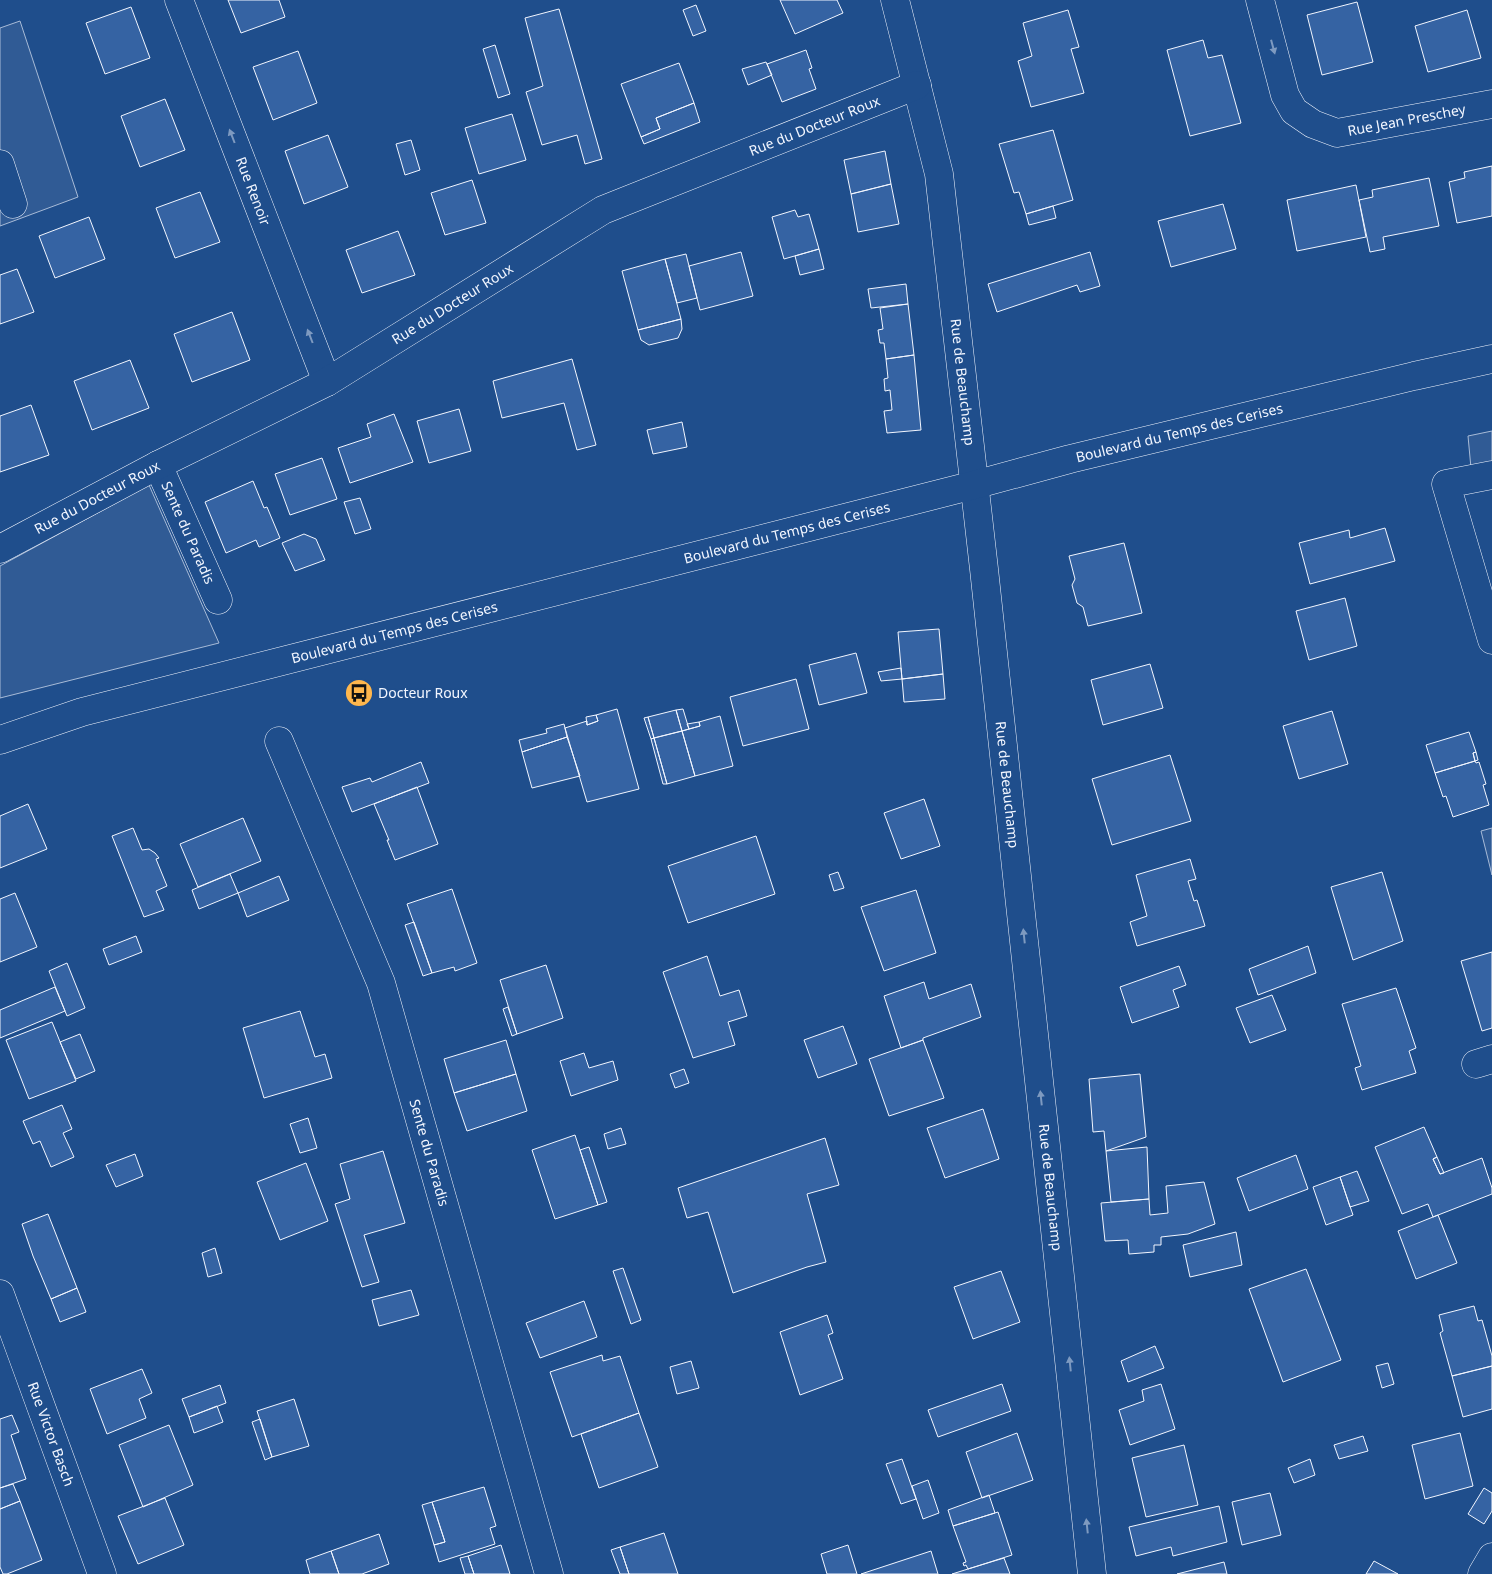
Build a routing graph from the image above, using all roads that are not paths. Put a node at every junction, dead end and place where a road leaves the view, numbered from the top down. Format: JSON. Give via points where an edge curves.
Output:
{"nodes":[{"id":1,"x":179,"y":0,"type":"edge"},
{"id":2,"x":895,"y":0,"type":"edge"},
{"id":3,"x":1260,"y":0,"type":"edge"},
{"id":4,"x":918,"y":85,"type":"junction"},
{"id":5,"x":1492,"y":104,"type":"edge"},
{"id":6,"x":0,"y":164,"type":"edge"},
{"id":7,"x":13,"y":204,"type":"dead end"},
{"id":8,"x":1492,"y":359,"type":"edge"},
{"id":9,"x":327,"y":382,"type":"junction"},
{"id":10,"x":158,"y":464,"type":"junction"},
{"id":11,"x":1492,"y":475,"type":"edge"},
{"id":12,"x":974,"y":485,"type":"junction"},
{"id":13,"x":0,"y":549,"type":"edge"},
{"id":14,"x":218,"y":600,"type":"dead end"},
{"id":15,"x":1492,"y":640,"type":"edge"},
{"id":16,"x":82,"y":712,"type":"junction"},
{"id":17,"x":0,"y":722,"type":"edge"},
{"id":18,"x":0,"y":740,"type":"edge"},
{"id":19,"x":279,"y":741,"type":"dead end"},
{"id":20,"x":0,"y":1294,"type":"edge"},
{"id":21,"x":1492,"y":1557,"type":"edge"},
{"id":22,"x":102,"y":1574,"type":"edge"},
{"id":23,"x":549,"y":1574,"type":"edge"},
{"id":24,"x":1092,"y":1574,"type":"edge"},
{"id":25,"x":1482,"y":1574,"type":"edge"}],
"edges":[{"from":9,"to":1,"type":"street","name":"Rue Renoir","one_way":true},
{"from":2,"to":4,"type":"street","name":"Rue de Beauchamp"},
{"from":3,"to":5,"type":"street","name":"Rue Jean Preschey","one_way":true,"via":[[1285,95],[1294,111],[1313,124],[1337,133]]},
{"from":4,"to":9,"type":"street","name":"Rue du Docteur Roux","via":[[603,210]]},
{"from":4,"to":12,"type":"street","name":"Rue de Beauchamp","via":[[939,174]]},
{"from":6,"to":7,"type":"street"},
{"from":8,"to":12,"type":"street","name":"Boulevard du Temps des Cerises","via":[[1070,459]]},
{"from":9,"to":10,"type":"street","name":"Rue du Docteur Roux"},
{"from":10,"to":13,"type":"street","name":"Rue du Docteur Roux"},
{"from":10,"to":14,"type":"street","name":"Sente du Paradis"},
{"from":11,"to":15,"type":"street","via":[[1446,484]]},
{"from":12,"to":16,"type":"street","name":"Boulevard du Temps des Cerises"},
{"from":24,"to":12,"type":"street","name":"Rue de Beauchamp","one_way":true},
{"from":16,"to":17,"type":"street","name":"Boulevard du Temps des Cerises"},
{"from":16,"to":18,"type":"street","name":"Boulevard du Temps des Cerises"},
{"from":19,"to":23,"type":"street","name":"Sente du Paradis","via":[[381,983]]},
{"from":20,"to":22,"type":"street","name":"Rue Victor Basch"},
{"from":21,"to":25,"type":"street"}]}
